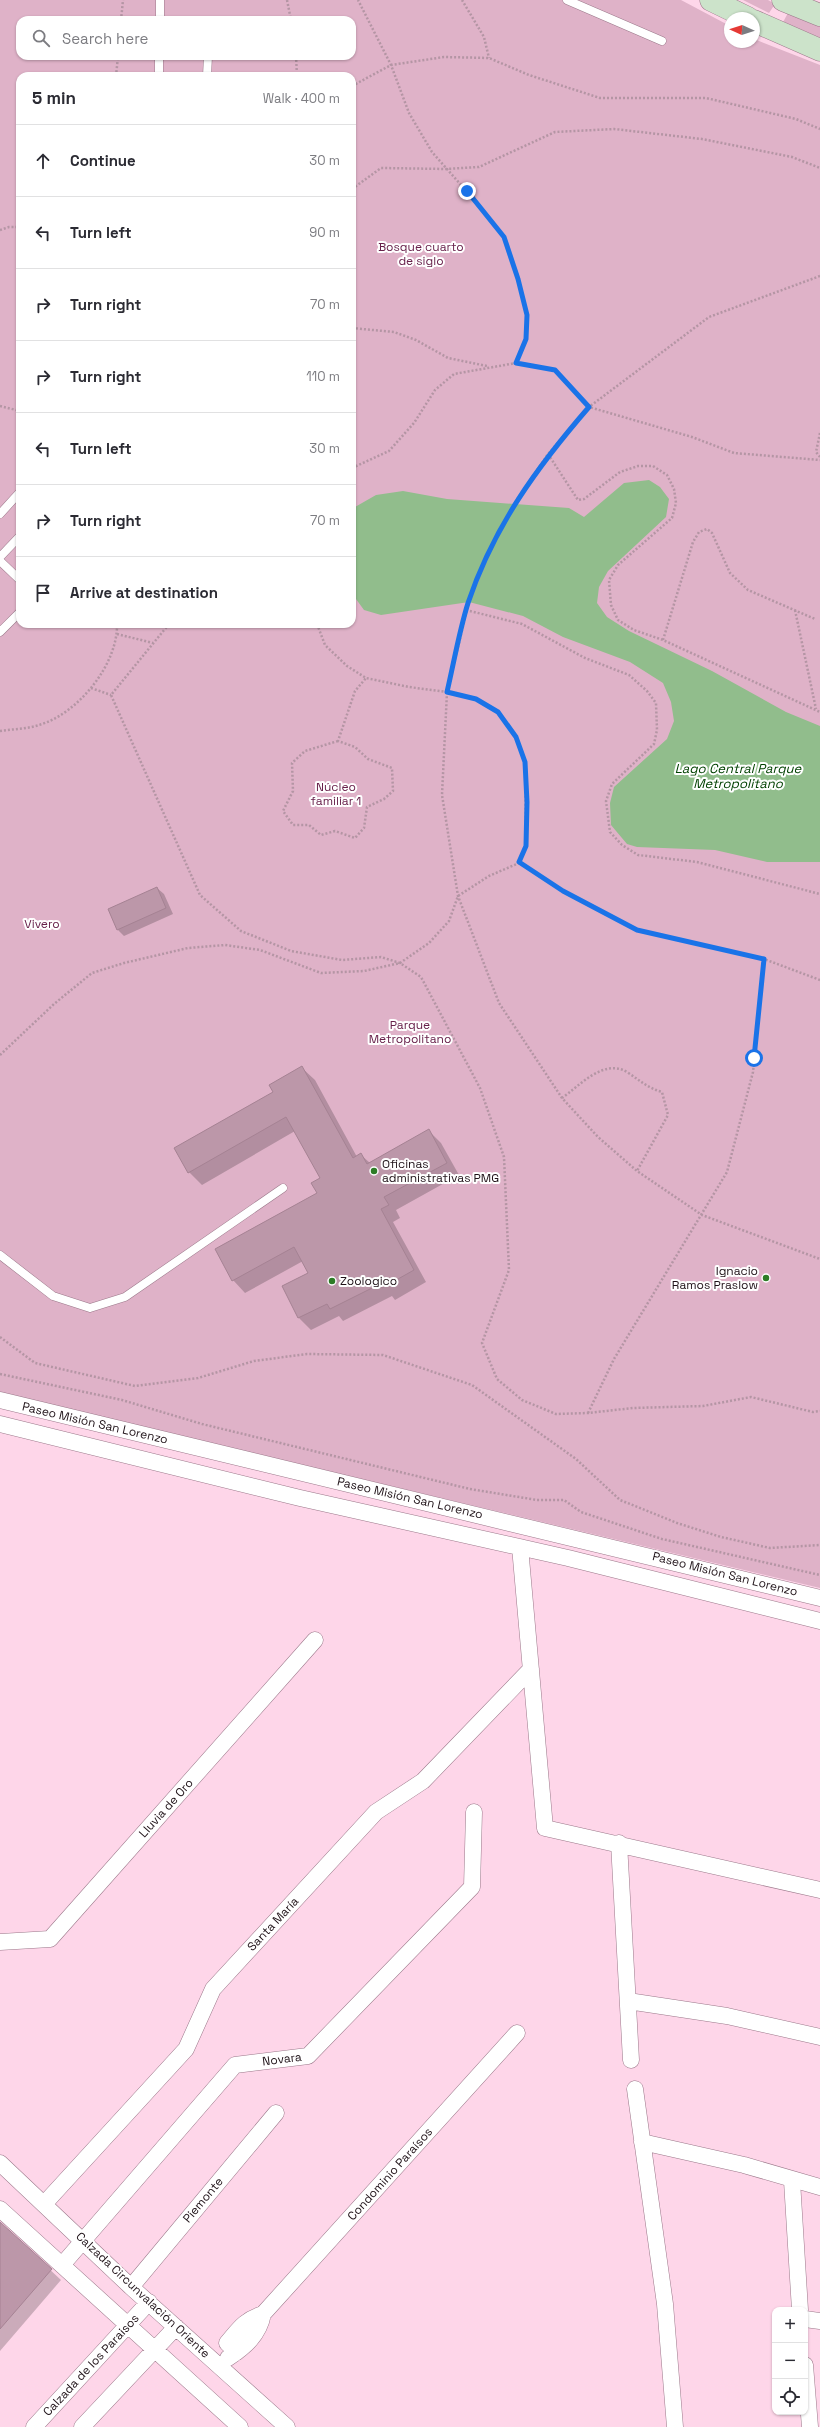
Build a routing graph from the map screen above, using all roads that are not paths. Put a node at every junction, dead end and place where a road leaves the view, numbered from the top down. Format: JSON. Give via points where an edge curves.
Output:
{"nodes":[{"id":1,"x":160,"y":0,"type":"edge"},
{"id":2,"x":568,"y":0,"type":"edge"},
{"id":3,"x":711,"y":0,"type":"edge"},
{"id":4,"x":785,"y":1,"type":"edge"},
{"id":5,"x":736,"y":12,"type":"edge"},
{"id":6,"x":820,"y":15,"type":"edge"},
{"id":7,"x":160,"y":16,"type":"edge"},
{"id":8,"x":760,"y":24,"type":"edge"},
{"id":9,"x":773,"y":30,"type":"junction"},
{"id":10,"x":662,"y":41,"type":"dead end"},
{"id":11,"x":820,"y":50,"type":"edge"},
{"id":12,"x":159,"y":60,"type":"edge"},
{"id":13,"x":208,"y":60,"type":"edge"},
{"id":14,"x":159,"y":72,"type":"edge"},
{"id":15,"x":207,"y":72,"type":"edge"},
{"id":16,"x":16,"y":496,"type":"edge"},
{"id":17,"x":0,"y":514,"type":"edge"},
{"id":18,"x":16,"y":540,"type":"edge"},
{"id":19,"x":0,"y":557,"type":"edge"},
{"id":20,"x":0,"y":561,"type":"edge"},
{"id":21,"x":16,"y":576,"type":"edge"},
{"id":22,"x":16,"y":616,"type":"edge"},
{"id":23,"x":0,"y":632,"type":"edge"},
{"id":24,"x":283,"y":1188,"type":"dead end"},
{"id":25,"x":0,"y":1255,"type":"edge"},
{"id":26,"x":0,"y":1400,"type":"edge"},
{"id":27,"x":0,"y":1424,"type":"edge"},
{"id":28,"x":520,"y":1547,"type":"junction"},
{"id":29,"x":820,"y":1598,"type":"edge"},
{"id":30,"x":820,"y":1621,"type":"edge"},
{"id":31,"x":315,"y":1640,"type":"dead end"},
{"id":32,"x":531,"y":1669,"type":"junction"},
{"id":33,"x":474,"y":1812,"type":"dead end"},
{"id":34,"x":619,"y":1843,"type":"junction"},
{"id":35,"x":820,"y":1890,"type":"edge"},
{"id":36,"x":0,"y":1942,"type":"edge"},
{"id":37,"x":628,"y":2001,"type":"junction"},
{"id":38,"x":517,"y":2033,"type":"dead end"},
{"id":39,"x":820,"y":2037,"type":"edge"},
{"id":40,"x":631,"y":2060,"type":"dead end"},
{"id":41,"x":635,"y":2089,"type":"dead end"},
{"id":42,"x":276,"y":2114,"type":"dead end"},
{"id":43,"x":642,"y":2142,"type":"junction"},
{"id":44,"x":0,"y":2163,"type":"edge"},
{"id":45,"x":792,"y":2180,"type":"junction"},
{"id":46,"x":820,"y":2187,"type":"edge"},
{"id":47,"x":45,"y":2203,"type":"junction"},
{"id":48,"x":0,"y":2209,"type":"edge"},
{"id":49,"x":82,"y":2240,"type":"junction"},
{"id":50,"x":62,"y":2265,"type":"junction"},
{"id":51,"x":131,"y":2287,"type":"junction"},
{"id":52,"x":149,"y":2302,"type":"junction"},
{"id":53,"x":800,"y":2307,"type":"edge"},
{"id":54,"x":808,"y":2319,"type":"edge"},
{"id":55,"x":820,"y":2321,"type":"edge"},
{"id":56,"x":128,"y":2325,"type":"junction"},
{"id":57,"x":176,"y":2327,"type":"junction"},
{"id":58,"x":154,"y":2349,"type":"junction"},
{"id":59,"x":215,"y":2362,"type":"junction"},
{"id":60,"x":806,"y":2379,"type":"edge"},
{"id":61,"x":34,"y":2427,"type":"edge"},
{"id":62,"x":82,"y":2427,"type":"edge"},
{"id":63,"x":240,"y":2427,"type":"edge"},
{"id":64,"x":287,"y":2427,"type":"edge"},
{"id":65,"x":675,"y":2427,"type":"edge"},
{"id":66,"x":810,"y":2427,"type":"edge"}],
"edges":[{"from":1,"to":7,"type":"lane"},
{"from":2,"to":10,"type":"lane"},
{"from":3,"to":5,"type":"street"},
{"from":4,"to":6,"type":"street"},
{"from":4,"to":9,"type":"street"},
{"from":8,"to":9,"type":"street"},
{"from":9,"to":11,"type":"street"},
{"from":12,"to":14,"type":"lane"},
{"from":13,"to":15,"type":"lane"},
{"from":16,"to":17,"type":"lane"},
{"from":18,"to":19,"type":"lane"},
{"from":20,"to":21,"type":"lane"},
{"from":22,"to":23,"type":"lane"},
{"from":24,"to":25,"type":"lane","via":[[125,1297],[90,1308],[53,1296]]},
{"from":26,"to":29,"type":"street","name":"Paseo Misión San Lorenzo"},
{"from":27,"to":28,"type":"street","name":"Paseo Misión San Lorenzo","via":[[300,1498]]},
{"from":28,"to":30,"type":"street","name":"Paseo Misión San Lorenzo"},
{"from":28,"to":32,"type":"street"},
{"from":31,"to":36,"type":"street","name":"Lluvia de Oro","via":[[50,1939]]},
{"from":32,"to":34,"type":"street","via":[[545,1828]]},
{"from":32,"to":47,"type":"street","name":"Santa María","via":[[423,1781],[376,1812],[213,1989],[186,2049]]},
{"from":33,"to":49,"type":"street","name":"Novara","via":[[472,1887],[308,2056],[234,2065]]},
{"from":34,"to":35,"type":"street"},
{"from":34,"to":37,"type":"street"},
{"from":37,"to":39,"type":"street","via":[[727,2016]]},
{"from":37,"to":40,"type":"street"},
{"from":38,"to":59,"type":"street","name":"Condominio Paraísos","via":[[263,2314],[260,2328]]},
{"from":41,"to":43,"type":"street"},
{"from":42,"to":51,"type":"street","name":"Piemonte"},
{"from":43,"to":45,"type":"street","via":[[744,2165]]},
{"from":43,"to":65,"type":"street","via":[[664,2304]]},
{"from":44,"to":47,"type":"street","name":"Calzada Circunvalación Oriente"},
{"from":45,"to":46,"type":"street"},
{"from":45,"to":53,"type":"street"},
{"from":47,"to":49,"type":"street","name":"Calzada Circunvalación Oriente"},
{"from":48,"to":50,"type":"street"},
{"from":49,"to":50,"type":"street","name":"Novara"},
{"from":49,"to":51,"type":"street","name":"Calzada Circunvalación Oriente"},
{"from":50,"to":56,"type":"street"},
{"from":51,"to":52,"type":"street","name":"Calzada Circunvalación Oriente"},
{"from":52,"to":56,"type":"street","name":"Calzada de los Paraisos"},
{"from":52,"to":57,"type":"street","name":"Calzada Circunvalación Oriente"},
{"from":54,"to":55,"type":"street"},
{"from":56,"to":58,"type":"street"},
{"from":56,"to":61,"type":"street","name":"Calzada de los Paraisos"},
{"from":57,"to":58,"type":"street"},
{"from":57,"to":59,"type":"street","name":"Calzada Circunvalación Oriente"},
{"from":58,"to":62,"type":"street"},
{"from":58,"to":63,"type":"street"},
{"from":59,"to":64,"type":"street","name":"Calzada Circunvalación Oriente"},
{"from":60,"to":66,"type":"street"}]}
